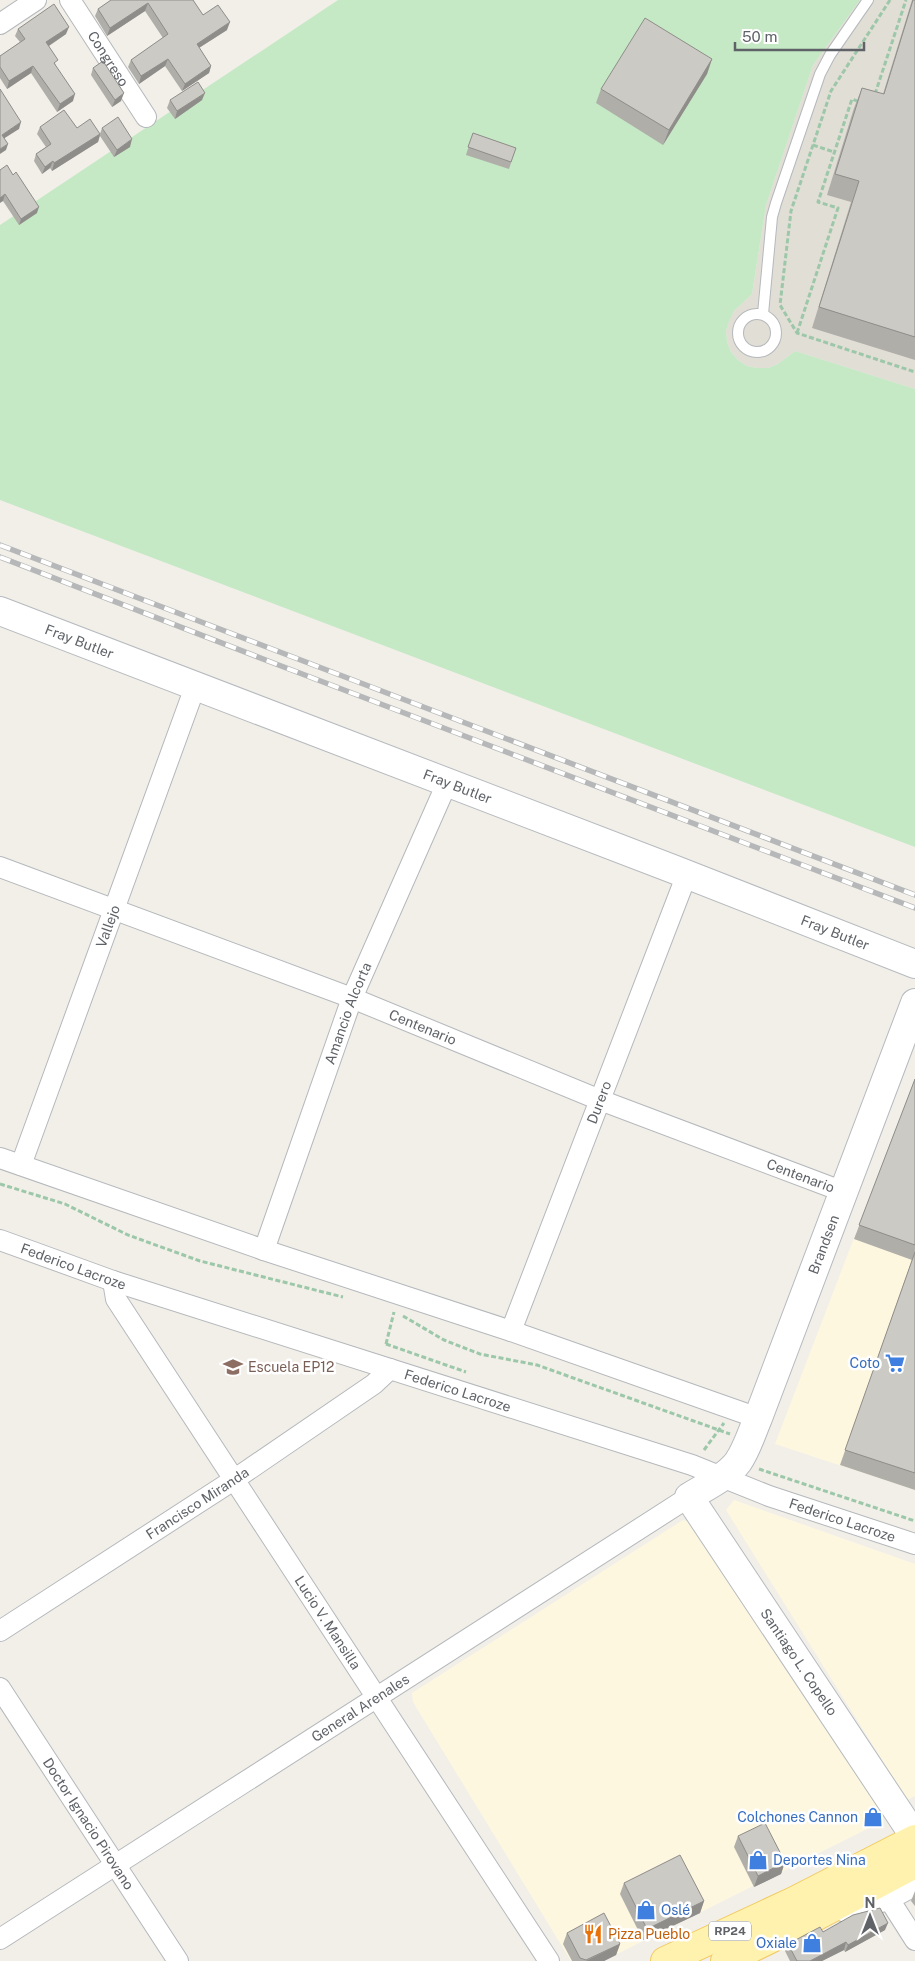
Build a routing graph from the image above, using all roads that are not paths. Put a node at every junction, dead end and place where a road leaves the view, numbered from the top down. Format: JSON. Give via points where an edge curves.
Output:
{"nodes":[{"id":1,"x":36,"y":0,"type":"edge"},
{"id":2,"x":70,"y":0,"type":"edge"},
{"id":3,"x":868,"y":0,"type":"edge"},
{"id":4,"x":0,"y":24,"type":"edge"},
{"id":5,"x":146,"y":117,"type":"dead end"},
{"id":6,"x":762,"y":314,"type":"dead end"},
{"id":7,"x":0,"y":611,"type":"edge"},
{"id":8,"x":196,"y":687,"type":"junction"},
{"id":9,"x":447,"y":783,"type":"junction"},
{"id":10,"x":0,"y":867,"type":"edge"},
{"id":11,"x":687,"y":874,"type":"junction"},
{"id":12,"x":115,"y":909,"type":"junction"},
{"id":13,"x":915,"y":964,"type":"edge"},
{"id":14,"x":352,"y":998,"type":"junction"},
{"id":15,"x":915,"y":1003,"type":"edge"},
{"id":16,"x":600,"y":1100,"type":"junction"},
{"id":17,"x":0,"y":1158,"type":"edge"},
{"id":18,"x":21,"y":1165,"type":"junction"},
{"id":19,"x":844,"y":1192,"type":"junction"},
{"id":20,"x":0,"y":1240,"type":"edge"},
{"id":21,"x":264,"y":1250,"type":"junction"},
{"id":22,"x":113,"y":1281,"type":"junction"},
{"id":23,"x":511,"y":1331,"type":"junction"},
{"id":24,"x":383,"y":1367,"type":"junction"},
{"id":25,"x":747,"y":1423,"type":"junction"},
{"id":26,"x":720,"y":1478,"type":"junction"},
{"id":27,"x":235,"y":1479,"type":"junction"},
{"id":28,"x":689,"y":1497,"type":"junction"},
{"id":29,"x":915,"y":1544,"type":"edge"},
{"id":30,"x":0,"y":1631,"type":"edge"},
{"id":31,"x":0,"y":1688,"type":"edge"},
{"id":32,"x":376,"y":1697,"type":"junction"},
{"id":33,"x":913,"y":1831,"type":"edge"},
{"id":34,"x":915,"y":1864,"type":"edge"},
{"id":35,"x":114,"y":1865,"type":"junction"},
{"id":36,"x":915,"y":1881,"type":"edge"},
{"id":37,"x":887,"y":1896,"type":"junction"},
{"id":38,"x":802,"y":1911,"type":"junction"},
{"id":39,"x":0,"y":1939,"type":"edge"},
{"id":40,"x":915,"y":1940,"type":"edge"},
{"id":41,"x":178,"y":1961,"type":"edge"},
{"id":42,"x":549,"y":1961,"type":"edge"},
{"id":43,"x":665,"y":1961,"type":"edge"},
{"id":44,"x":725,"y":1961,"type":"edge"}],
"edges":[{"from":1,"to":4,"type":"street"},
{"from":2,"to":5,"type":"street","name":"Congreso"},
{"from":3,"to":6,"type":"lane","via":[[820,74],[776,203]]},
{"from":7,"to":8,"type":"street","name":"Fray Butler"},
{"from":8,"to":9,"type":"street","name":"Fray Butler"},
{"from":8,"to":12,"type":"street","name":"Vallejo"},
{"from":9,"to":11,"type":"street","name":"Fray Butler"},
{"from":9,"to":14,"type":"street","name":"Amancio Alcorta"},
{"from":10,"to":12,"type":"street","name":"Centenario"},
{"from":11,"to":13,"type":"street","name":"Fray Butler"},
{"from":11,"to":16,"type":"street","name":"Durero"},
{"from":12,"to":14,"type":"street","name":"Centenario"},
{"from":12,"to":18,"type":"street","name":"Vallejo"},
{"from":14,"to":16,"type":"street","name":"Centenario"},
{"from":14,"to":21,"type":"street","name":"Amancio Alcorta"},
{"from":15,"to":19,"type":"street","name":"Brandsen"},
{"from":16,"to":19,"type":"street","name":"Centenario"},
{"from":16,"to":23,"type":"street","name":"Durero"},
{"from":17,"to":18,"type":"street"},
{"from":18,"to":21,"type":"street"},
{"from":19,"to":25,"type":"street","name":"Brandsen"},
{"from":20,"to":22,"type":"street","name":"Federico Lacroze"},
{"from":21,"to":23,"type":"street","via":[[396,1303]]},
{"from":22,"to":24,"type":"street","name":"Federico Lacroze"},
{"from":22,"to":27,"type":"street","name":"Lucio V. Mansilla","via":[[116,1299]]},
{"from":23,"to":25,"type":"street"},
{"from":24,"to":26,"type":"street","name":"Federico Lacroze","via":[[692,1466]]},
{"from":24,"to":27,"type":"street","name":"Francisco Miranda","via":[[374,1384]]},
{"from":25,"to":26,"type":"street","name":"Brandsen","via":[[737,1462]]},
{"from":26,"to":28,"type":"street","name":"General Arenales"},
{"from":26,"to":29,"type":"street","name":"Federico Lacroze"},
{"from":27,"to":30,"type":"street","name":"Francisco Miranda"},
{"from":27,"to":32,"type":"street","name":"Lucio V. Mansilla"},
{"from":28,"to":32,"type":"street","name":"General Arenales"},
{"from":28,"to":33,"type":"street","name":"Santiago L. Copello"},
{"from":31,"to":35,"type":"street","name":"Doctor Ignacio Pirovano"},
{"from":32,"to":35,"type":"street","name":"General Arenales"},
{"from":32,"to":42,"type":"street","name":"Lucio V. Mansilla"},
{"from":33,"to":38,"type":"main road","number":"RP24"},
{"from":34,"to":38,"type":"main road","number":"RP24"},
{"from":35,"to":39,"type":"street","name":"General Arenales"},
{"from":35,"to":41,"type":"street","name":"Doctor Ignacio Pirovano"},
{"from":36,"to":37,"type":"street"},
{"from":37,"to":38,"type":"street"},
{"from":37,"to":40,"type":"street"},
{"from":38,"to":43,"type":"main road","number":"RP24"},
{"from":38,"to":44,"type":"main road","number":"RP24"}]}
